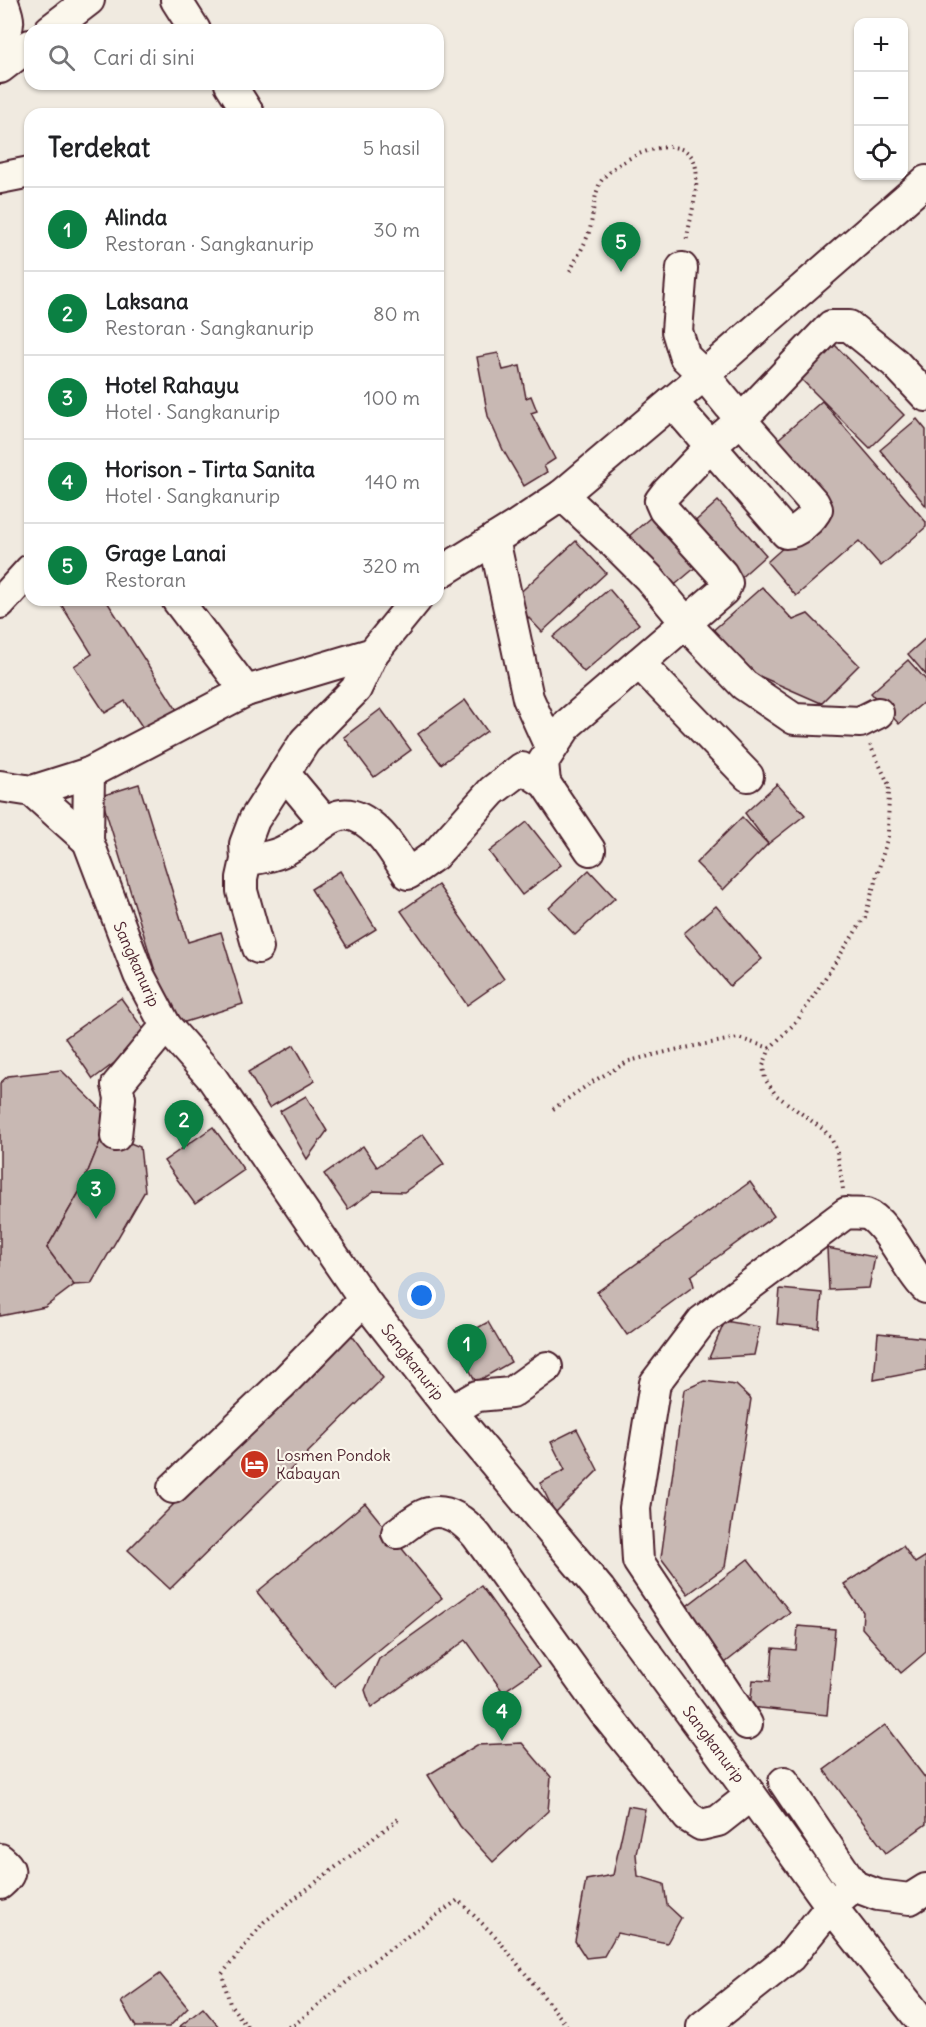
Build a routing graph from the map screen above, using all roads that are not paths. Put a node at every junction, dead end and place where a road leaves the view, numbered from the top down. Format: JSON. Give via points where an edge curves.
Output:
{"nodes":[{"id":1,"x":2,"y":0,"type":"edge"},
{"id":2,"x":89,"y":0,"type":"edge"},
{"id":3,"x":176,"y":0,"type":"edge"},
{"id":4,"x":58,"y":24,"type":"edge"},
{"id":5,"x":191,"y":24,"type":"edge"},
{"id":6,"x":0,"y":39,"type":"edge"},
{"id":7,"x":24,"y":50,"type":"edge"},
{"id":8,"x":0,"y":68,"type":"edge"},
{"id":9,"x":234,"y":90,"type":"edge"},
{"id":10,"x":245,"y":108,"type":"edge"},
{"id":11,"x":24,"y":173,"type":"edge"},
{"id":12,"x":0,"y":178,"type":"edge"},
{"id":13,"x":926,"y":181,"type":"edge"},
{"id":14,"x":681,"y":268,"type":"road end"},
{"id":15,"x":704,"y":375,"type":"junction"},
{"id":16,"x":926,"y":396,"type":"edge"},
{"id":17,"x":672,"y":402,"type":"junction"},
{"id":18,"x":741,"y":420,"type":"junction"},
{"id":19,"x":710,"y":447,"type":"junction"},
{"id":20,"x":562,"y":495,"type":"junction"},
{"id":21,"x":494,"y":539,"type":"junction"},
{"id":22,"x":444,"y":570,"type":"edge"},
{"id":23,"x":24,"y":577,"type":"edge"},
{"id":24,"x":0,"y":603,"type":"edge"},
{"id":25,"x":182,"y":606,"type":"edge"},
{"id":26,"x":411,"y":606,"type":"edge"},
{"id":27,"x":687,"y":623,"type":"junction"},
{"id":28,"x":373,"y":653,"type":"junction"},
{"id":29,"x":639,"y":663,"type":"junction"},
{"id":30,"x":246,"y":691,"type":"junction"},
{"id":31,"x":869,"y":717,"type":"road end"},
{"id":32,"x":552,"y":749,"type":"junction"},
{"id":33,"x":284,"y":773,"type":"junction"},
{"id":34,"x":89,"y":774,"type":"junction"},
{"id":35,"x":748,"y":776,"type":"dead end"},
{"id":36,"x":545,"y":783,"type":"junction"},
{"id":37,"x":0,"y":786,"type":"edge"},
{"id":38,"x":32,"y":791,"type":"junction"},
{"id":39,"x":324,"y":821,"type":"junction"},
{"id":40,"x":88,"y":841,"type":"junction"},
{"id":41,"x":590,"y":850,"type":"dead end"},
{"id":42,"x":246,"y":860,"type":"junction"},
{"id":43,"x":258,"y":948,"type":"dead end"},
{"id":44,"x":166,"y":1026,"type":"junction"},
{"id":45,"x":116,"y":1136,"type":"dead end"},
{"id":46,"x":926,"y":1288,"type":"edge"},
{"id":47,"x":364,"y":1300,"type":"junction"},
{"id":48,"x":548,"y":1367,"type":"dead end"},
{"id":49,"x":451,"y":1411,"type":"junction"},
{"id":50,"x":173,"y":1488,"type":"dead end"},
{"id":51,"x":397,"y":1533,"type":"dead end"},
{"id":52,"x":638,"y":1561,"type":"junction"},
{"id":53,"x":600,"y":1590,"type":"junction"},
{"id":54,"x":747,"y":1724,"type":"dead end"},
{"id":55,"x":784,"y":1782,"type":"dead end"},
{"id":56,"x":752,"y":1795,"type":"junction"},
{"id":57,"x":0,"y":1859,"type":"edge"},
{"id":58,"x":0,"y":1884,"type":"edge"},
{"id":59,"x":854,"y":1886,"type":"junction"},
{"id":60,"x":926,"y":1889,"type":"edge"},
{"id":61,"x":831,"y":1906,"type":"junction"},
{"id":62,"x":702,"y":2027,"type":"edge"},
{"id":63,"x":926,"y":2027,"type":"edge"}],
"edges":[{"from":1,"to":6,"type":"street","via":[[9,18],[7,32]]},
{"from":2,"to":4,"type":"street"},
{"from":3,"to":5,"type":"street"},
{"from":7,"to":8,"type":"street"},
{"from":9,"to":10,"type":"street"},
{"from":11,"to":12,"type":"street"},
{"from":13,"to":15,"type":"street"},
{"from":14,"to":15,"type":"street","via":[[677,331],[680,347]]},
{"from":15,"to":17,"type":"street"},
{"from":15,"to":18,"type":"street"},
{"from":16,"to":18,"type":"street","via":[[895,363],[849,326],[831,326]]},
{"from":17,"to":19,"type":"street"},
{"from":17,"to":20,"type":"street"},
{"from":18,"to":19,"type":"street"},
{"from":18,"to":19,"type":"street","via":[[814,503],[815,513],[797,530],[786,533]]},
{"from":19,"to":27,"type":"street","via":[[660,501],[727,582],[724,590]]},
{"from":20,"to":21,"type":"street"},
{"from":20,"to":27,"type":"street","via":[[618,547]]},
{"from":21,"to":22,"type":"street"},
{"from":21,"to":32,"type":"street","via":[[528,698]]},
{"from":23,"to":24,"type":"street"},
{"from":25,"to":30,"type":"street"},
{"from":26,"to":28,"type":"street"},
{"from":27,"to":29,"type":"street"},
{"from":27,"to":31,"type":"street","via":[[744,685],[795,719]]},
{"from":28,"to":30,"type":"street"},
{"from":28,"to":33,"type":"street","via":[[356,689],[305,741]]},
{"from":29,"to":32,"type":"street","via":[[568,724]]},
{"from":29,"to":35,"type":"street"},
{"from":30,"to":34,"type":"street"},
{"from":32,"to":36,"type":"street","via":[[543,762]]},
{"from":33,"to":39,"type":"street"},
{"from":33,"to":42,"type":"street","via":[[254,820],[245,844]]},
{"from":34,"to":38,"type":"street"},
{"from":34,"to":40,"type":"street","name":"Sangkanurip"},
{"from":36,"to":39,"type":"street","via":[[522,768],[479,805],[435,855],[408,874],[379,832],[357,816],[336,815]]},
{"from":36,"to":41,"type":"street"},
{"from":37,"to":38,"type":"street"},
{"from":38,"to":40,"type":"street"},
{"from":39,"to":42,"type":"street","via":[[288,849],[266,858]]},
{"from":40,"to":44,"type":"street","name":"Sangkanurip","via":[[139,975]]},
{"from":42,"to":43,"type":"street","via":[[242,891]]},
{"from":44,"to":45,"type":"street","via":[[117,1085],[120,1098]]},
{"from":44,"to":47,"type":"street","name":"Sangkanurip","via":[[212,1078]]},
{"from":46,"to":52,"type":"street","via":[[880,1223],[866,1214],[846,1213],[702,1321],[655,1383],[635,1508]]},
{"from":47,"to":49,"type":"street","name":"Sangkanurip"},
{"from":47,"to":50,"type":"street"},
{"from":48,"to":49,"type":"street","via":[[511,1394],[477,1396]]},
{"from":49,"to":53,"type":"street","name":"Sangkanurip"},
{"from":51,"to":56,"type":"street","via":[[428,1513],[448,1513],[463,1520],[603,1711],[688,1817],[701,1825],[718,1821]]},
{"from":52,"to":53,"type":"street"},
{"from":52,"to":54,"type":"street"},
{"from":53,"to":56,"type":"street","name":"Sangkanurip"},
{"from":55,"to":59,"type":"street"},
{"from":56,"to":61,"type":"street","name":"Sangkanurip"},
{"from":57,"to":58,"type":"street","via":[[10,1872]]},
{"from":59,"to":60,"type":"street","via":[[878,1895],[910,1899]]},
{"from":59,"to":61,"type":"street"},
{"from":61,"to":62,"type":"street","via":[[790,1957]]},
{"from":61,"to":63,"type":"street","name":"Sangkanurip"}]}
